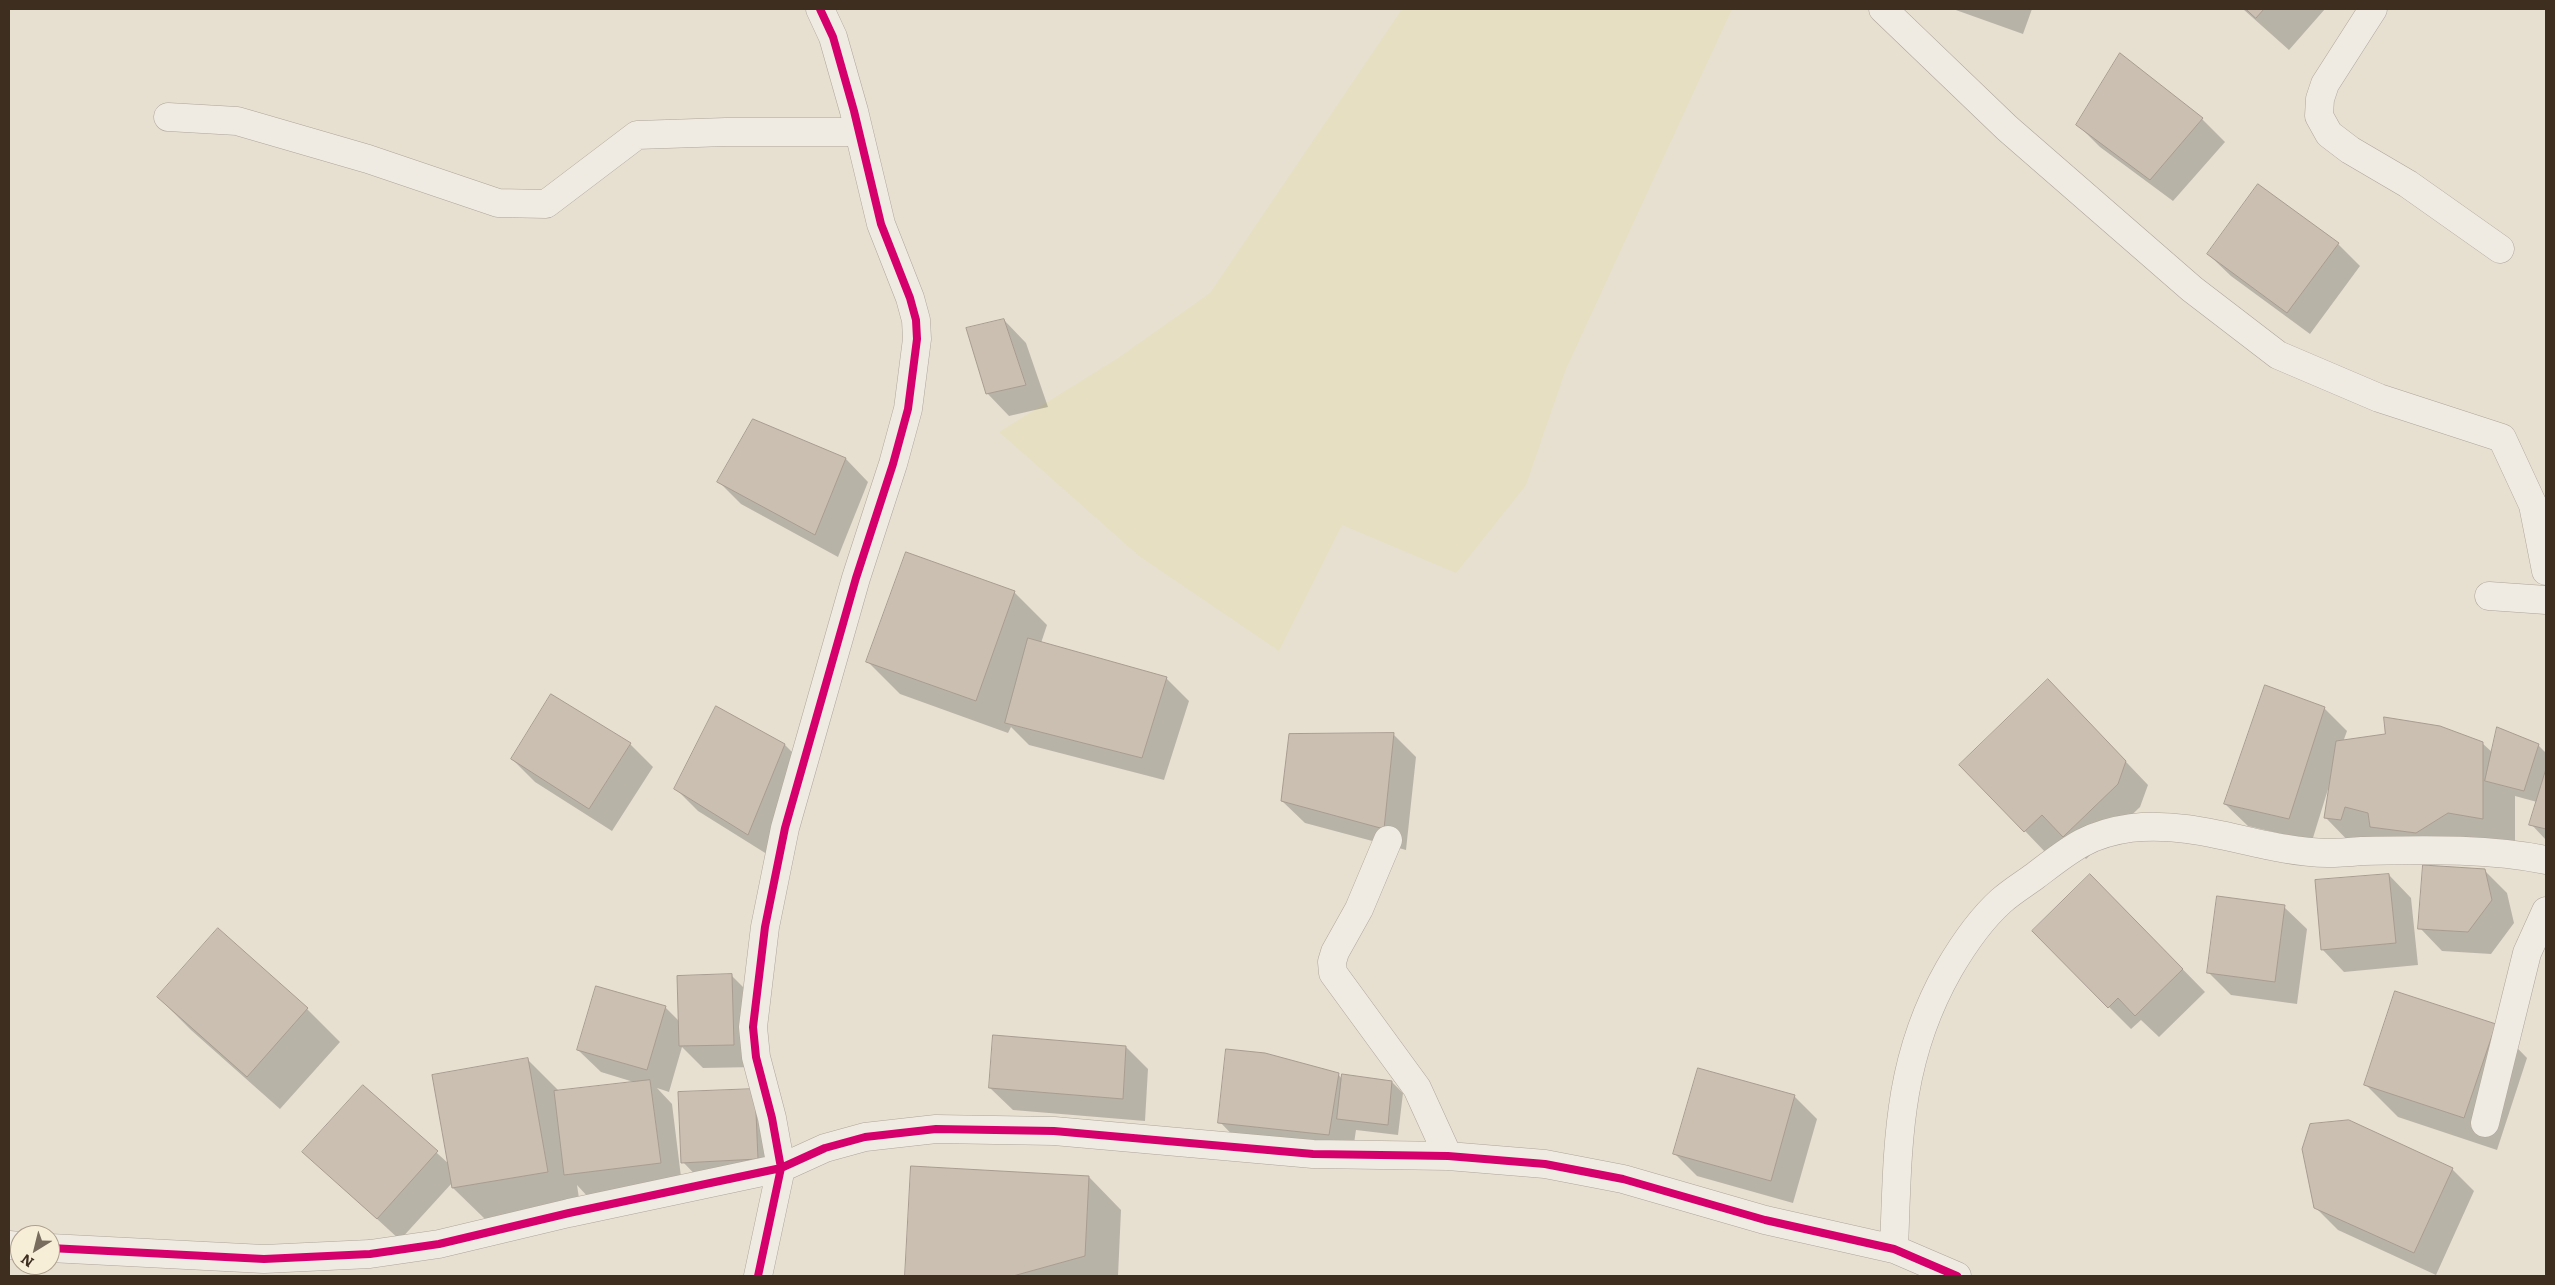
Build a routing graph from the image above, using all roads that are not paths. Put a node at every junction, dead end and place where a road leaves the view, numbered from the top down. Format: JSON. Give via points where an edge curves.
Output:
{"nodes":[{"id":1,"x":820,"y":9,"type":"edge"},
{"id":2,"x":1883,"y":9,"type":"edge"},
{"id":3,"x":2373,"y":9,"type":"edge"},
{"id":4,"x":168,"y":117,"type":"dead end"},
{"id":5,"x":858,"y":132,"type":"junction"},
{"id":6,"x":2500,"y":250,"type":"dead end"},
{"id":7,"x":2546,"y":571,"type":"edge"},
{"id":8,"x":2489,"y":596,"type":"dead end"},
{"id":9,"x":2546,"y":600,"type":"edge"},
{"id":10,"x":1388,"y":840,"type":"dead end"},
{"id":11,"x":2546,"y":860,"type":"edge"},
{"id":12,"x":2546,"y":911,"type":"edge"},
{"id":13,"x":2484,"y":1123,"type":"dead end"},
{"id":14,"x":1448,"y":1156,"type":"junction"},
{"id":15,"x":781,"y":1168,"type":"junction"},
{"id":16,"x":60,"y":1249,"type":"edge"},
{"id":17,"x":1894,"y":1249,"type":"junction"},
{"id":18,"x":758,"y":1276,"type":"edge"},
{"id":19,"x":1957,"y":1276,"type":"edge"}],
"edges":[{"from":1,"to":5,"type":"street","via":[[833,37]]},
{"from":2,"to":7,"type":"street","via":[[2006,128],[2192,289],[2278,355],[2379,398],[2502,438],[2533,505]]},
{"from":3,"to":6,"type":"street","via":[[2325,84],[2319,116],[2329,134],[2350,150],[2408,184]]},
{"from":4,"to":5,"type":"street","via":[[238,121],[368,159],[498,203],[546,204],[637,135]]},
{"from":5,"to":15,"type":"street","via":[[881,224],[910,298],[917,339],[908,409],[894,464],[856,578],[785,828],[765,927],[753,1027],[756,1057]]},
{"from":8,"to":9,"type":"street"},
{"from":10,"to":14,"type":"street","via":[[1335,952],[1333,973],[1416,1088]]},
{"from":11,"to":17,"type":"street","via":[[2517,854],[2455,851],[2328,853],[2287,849],[2226,834],[2170,826],[2131,828],[2096,835],[2070,849],[2001,901],[1981,922],[1959,951],[1928,1010],[1906,1078],[1899,1124]]},
{"from":12,"to":13,"type":"street","via":[[2527,954]]},
{"from":14,"to":15,"type":"street","via":[[1313,1154],[1054,1131],[936,1129],[866,1136],[825,1148]]},
{"from":14,"to":17,"type":"street","via":[[1546,1164],[1624,1180],[1765,1220]]},
{"from":15,"to":16,"type":"street","via":[[439,1244],[370,1254],[264,1259]]},
{"from":15,"to":18,"type":"street"},
{"from":17,"to":19,"type":"street"}]}
